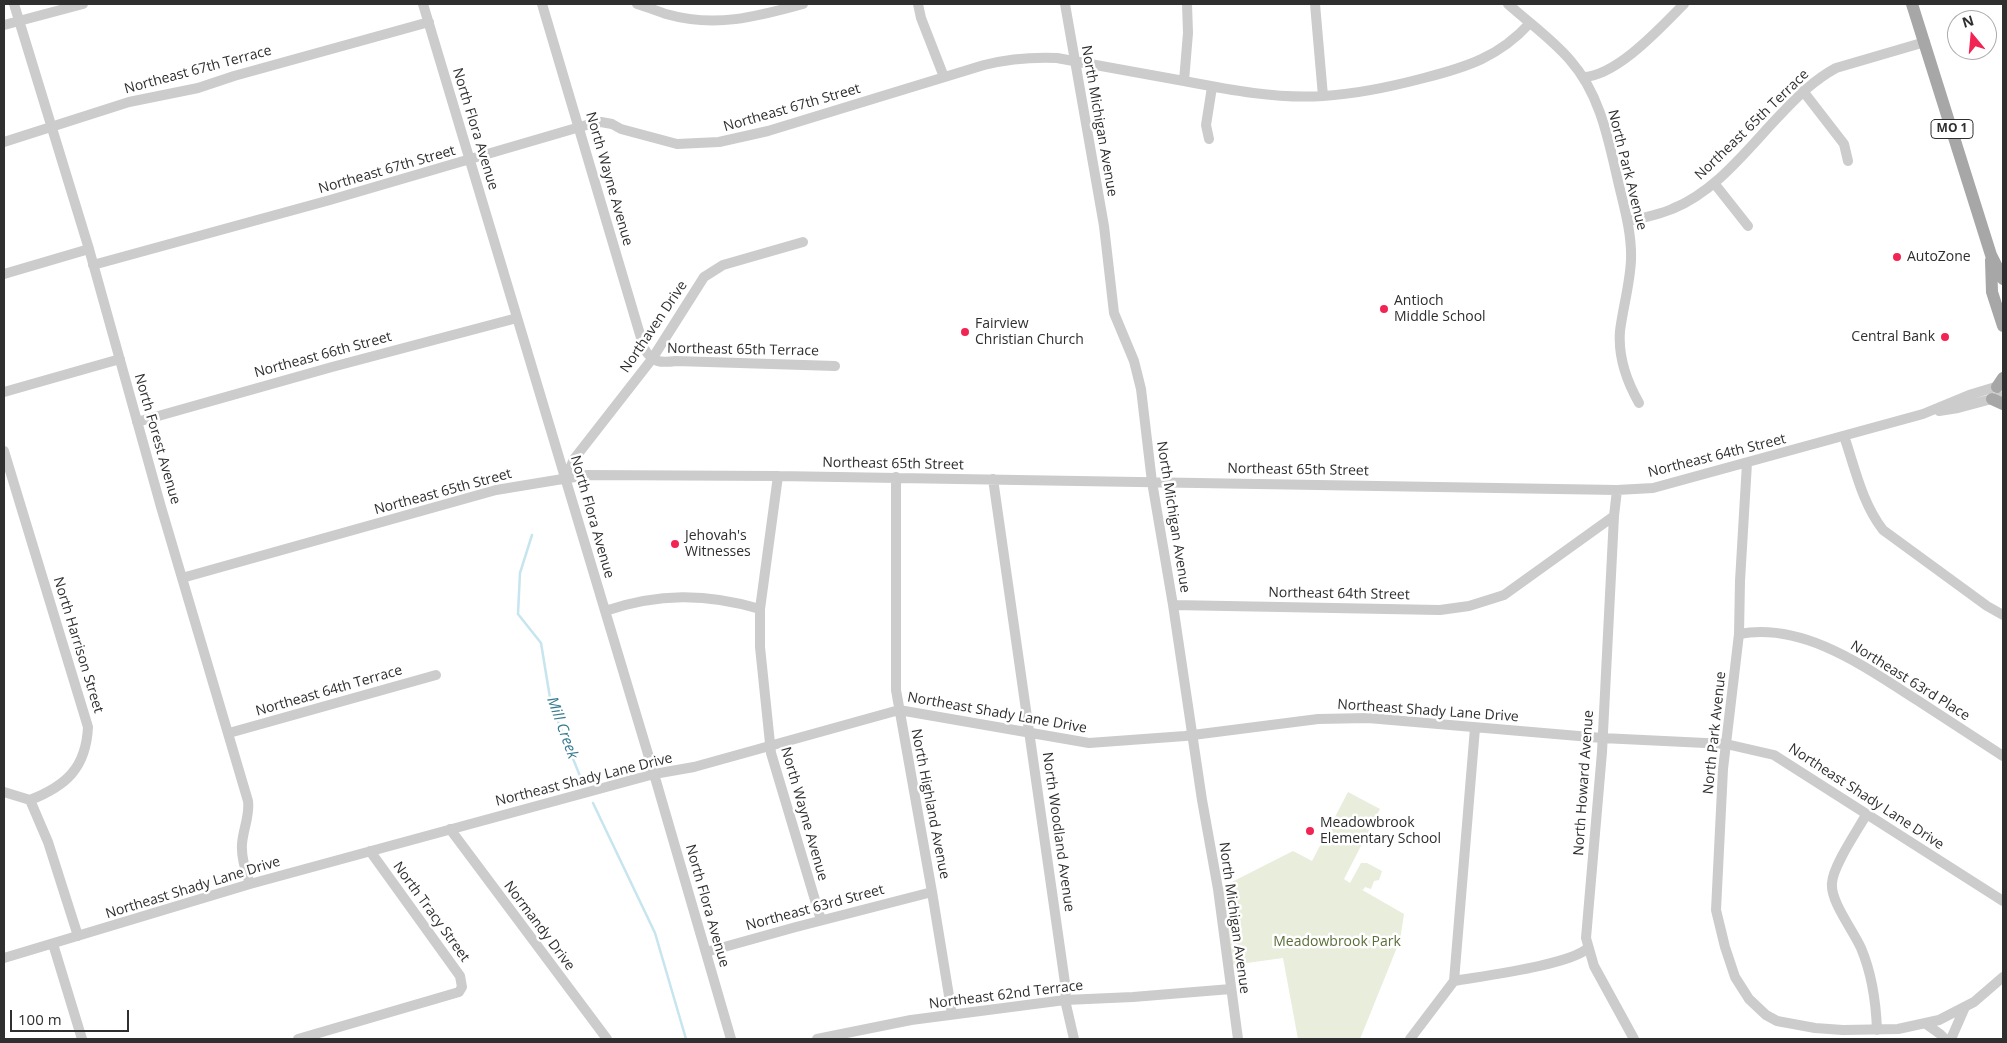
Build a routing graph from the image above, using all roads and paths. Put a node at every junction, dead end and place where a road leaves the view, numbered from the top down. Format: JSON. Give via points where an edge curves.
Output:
{"nodes":[{"id":1,"x":14,"y":4,"type":"edge"},
{"id":2,"x":83,"y":4,"type":"edge"},
{"id":3,"x":423,"y":4,"type":"edge"},
{"id":4,"x":542,"y":4,"type":"edge"},
{"id":5,"x":638,"y":4,"type":"edge"},
{"id":6,"x":803,"y":4,"type":"edge"},
{"id":7,"x":918,"y":4,"type":"edge"},
{"id":8,"x":1065,"y":4,"type":"edge"},
{"id":9,"x":1187,"y":4,"type":"edge"},
{"id":10,"x":1315,"y":4,"type":"edge"},
{"id":11,"x":1508,"y":4,"type":"edge"},
{"id":12,"x":1684,"y":4,"type":"edge"},
{"id":13,"x":1912,"y":4,"type":"edge"},
{"id":14,"x":20,"y":21,"type":"junction"},
{"id":15,"x":429,"y":22,"type":"junction"},
{"id":16,"x":1530,"y":23,"type":"junction"},
{"id":17,"x":4,"y":25,"type":"edge"},
{"id":18,"x":1924,"y":42,"type":"junction"},
{"id":19,"x":1074,"y":61,"type":"junction"},
{"id":20,"x":944,"y":77,"type":"junction"},
{"id":21,"x":1583,"y":77,"type":"junction"},
{"id":22,"x":1184,"y":81,"type":"junction"},
{"id":23,"x":1212,"y":87,"type":"junction"},
{"id":24,"x":1802,"y":91,"type":"junction"},
{"id":25,"x":1323,"y":96,"type":"junction"},
{"id":26,"x":52,"y":127,"type":"junction"},
{"id":27,"x":580,"y":128,"type":"junction"},
{"id":28,"x":1210,"y":139,"type":"dead end"},
{"id":29,"x":4,"y":142,"type":"edge"},
{"id":30,"x":471,"y":160,"type":"junction"},
{"id":31,"x":1848,"y":160,"type":"dead end"},
{"id":32,"x":1714,"y":183,"type":"junction"},
{"id":33,"x":1628,"y":221,"type":"junction"},
{"id":34,"x":1748,"y":226,"type":"dead end"},
{"id":35,"x":803,"y":242,"type":"dead end"},
{"id":36,"x":89,"y":248,"type":"junction"},
{"id":37,"x":1991,"y":255,"type":"junction"},
{"id":38,"x":94,"y":265,"type":"junction"},
{"id":39,"x":4,"y":274,"type":"edge"},
{"id":40,"x":2003,"y":278,"type":"edge"},
{"id":41,"x":517,"y":318,"type":"junction"},
{"id":42,"x":2003,"y":326,"type":"edge"},
{"id":43,"x":120,"y":359,"type":"junction"},
{"id":44,"x":652,"y":359,"type":"junction"},
{"id":45,"x":835,"y":366,"type":"dead end"},
{"id":46,"x":4,"y":392,"type":"edge"},
{"id":47,"x":2000,"y":392,"type":"edge"},
{"id":48,"x":1639,"y":403,"type":"dead end"},
{"id":49,"x":137,"y":422,"type":"junction"},
{"id":50,"x":1844,"y":436,"type":"junction"},
{"id":51,"x":4,"y":451,"type":"edge"},
{"id":52,"x":1747,"y":463,"type":"junction"},
{"id":53,"x":778,"y":476,"type":"junction"},
{"id":54,"x":566,"y":478,"type":"junction"},
{"id":55,"x":896,"y":478,"type":"junction"},
{"id":56,"x":993,"y":479,"type":"junction"},
{"id":57,"x":1152,"y":482,"type":"junction"},
{"id":58,"x":1617,"y":490,"type":"junction"},
{"id":59,"x":1614,"y":516,"type":"junction"},
{"id":60,"x":182,"y":578,"type":"junction"},
{"id":61,"x":1173,"y":605,"type":"junction"},
{"id":62,"x":760,"y":609,"type":"junction"},
{"id":63,"x":605,"y":611,"type":"junction"},
{"id":64,"x":2003,"y":615,"type":"edge"},
{"id":65,"x":1739,"y":634,"type":"junction"},
{"id":66,"x":436,"y":675,"type":"dead end"},
{"id":67,"x":899,"y":710,"type":"junction"},
{"id":68,"x":1475,"y":728,"type":"junction"},
{"id":69,"x":1030,"y":733,"type":"junction"},
{"id":70,"x":229,"y":734,"type":"junction"},
{"id":71,"x":1192,"y":736,"type":"junction"},
{"id":72,"x":1602,"y":738,"type":"junction"},
{"id":73,"x":1726,"y":744,"type":"junction"},
{"id":74,"x":770,"y":747,"type":"junction"},
{"id":75,"x":2003,"y":756,"type":"edge"},
{"id":76,"x":654,"y":774,"type":"junction"},
{"id":77,"x":4,"y":792,"type":"edge"},
{"id":78,"x":30,"y":800,"type":"junction"},
{"id":79,"x":1866,"y":814,"type":"junction"},
{"id":80,"x":450,"y":829,"type":"junction"},
{"id":81,"x":370,"y":851,"type":"junction"},
{"id":82,"x":250,"y":884,"type":"junction"},
{"id":83,"x":932,"y":892,"type":"junction"},
{"id":84,"x":2003,"y":901,"type":"edge"},
{"id":85,"x":821,"y":920,"type":"junction"},
{"id":86,"x":78,"y":936,"type":"junction"},
{"id":87,"x":54,"y":944,"type":"junction"},
{"id":88,"x":1588,"y":948,"type":"junction"},
{"id":89,"x":706,"y":952,"type":"junction"},
{"id":90,"x":4,"y":958,"type":"edge"},
{"id":91,"x":2003,"y":977,"type":"edge"},
{"id":92,"x":1454,"y":981,"type":"junction"},
{"id":93,"x":1231,"y":989,"type":"junction"},
{"id":94,"x":1065,"y":1000,"type":"junction"},
{"id":95,"x":1965,"y":1007,"type":"junction"},
{"id":96,"x":952,"y":1014,"type":"junction"},
{"id":97,"x":1926,"y":1024,"type":"junction"},
{"id":98,"x":1877,"y":1030,"type":"junction"},
{"id":99,"x":82,"y":1039,"type":"edge"},
{"id":100,"x":298,"y":1039,"type":"edge"},
{"id":101,"x":607,"y":1039,"type":"edge"},
{"id":102,"x":731,"y":1039,"type":"edge"},
{"id":103,"x":816,"y":1039,"type":"edge"},
{"id":104,"x":1074,"y":1039,"type":"edge"},
{"id":105,"x":1238,"y":1039,"type":"edge"},
{"id":106,"x":1410,"y":1039,"type":"edge"},
{"id":107,"x":1634,"y":1039,"type":"edge"},
{"id":108,"x":1945,"y":1039,"type":"edge"},
{"id":109,"x":1951,"y":1039,"type":"edge"}],
"edges":[{"from":1,"to":14,"type":"street","name":"North Forest Avenue"},
{"from":2,"to":14,"type":"street"},
{"from":3,"to":15,"type":"street","name":"North Flora Avenue"},
{"from":4,"to":27,"type":"street","name":"North Wayne Avenue"},
{"from":5,"to":6,"type":"street","via":[[688,19],[721,22]]},
{"from":7,"to":20,"type":"street"},
{"from":8,"to":19,"type":"street","name":"North Michigan Avenue"},
{"from":9,"to":22,"type":"street"},
{"from":10,"to":25,"type":"street"},
{"from":11,"to":16,"type":"street","name":"North Park Avenue"},
{"from":12,"to":21,"type":"street","via":[[1627,57],[1591,77]]},
{"from":13,"to":18,"type":"main road","number":"MO 1"},
{"from":14,"to":17,"type":"street"},
{"from":14,"to":26,"type":"street","name":"North Forest Avenue"},
{"from":15,"to":26,"type":"street","name":"Northeast 67th Terrace","via":[[198,88],[129,102]]},
{"from":15,"to":30,"type":"street","name":"North Flora Avenue"},
{"from":16,"to":21,"type":"street","name":"North Park Avenue","via":[[1568,58]]},
{"from":16,"to":25,"type":"street","name":"Northeast 67th Street","via":[[1509,44],[1486,58],[1447,72],[1378,90]]},
{"from":18,"to":24,"type":"street","name":"Northeast 65th Terrace","via":[[1836,68]]},
{"from":18,"to":37,"type":"main road","number":"MO 1"},
{"from":19,"to":20,"type":"street","name":"Northeast 67th Street","via":[[1013,59]]},
{"from":19,"to":22,"type":"street","name":"Northeast 67th Street"},
{"from":19,"to":57,"type":"street","name":"North Michigan Avenue","via":[[1104,226],[1114,313],[1138,374]]},
{"from":20,"to":27,"type":"street","name":"Northeast 67th Street","via":[[760,133],[719,142],[677,144],[606,123]]},
{"from":21,"to":33,"type":"street","name":"North Park Avenue","via":[[1601,114]]},
{"from":22,"to":23,"type":"street","name":"Northeast 67th Street"},
{"from":23,"to":25,"type":"street","name":"Northeast 67th Street","via":[[1263,94]]},
{"from":23,"to":28,"type":"street","via":[[1206,124]]},
{"from":24,"to":31,"type":"street","via":[[1844,144]]},
{"from":24,"to":32,"type":"street","name":"Northeast 65th Terrace"},
{"from":26,"to":29,"type":"street","name":"Northeast 67th Terrace"},
{"from":26,"to":36,"type":"street","name":"North Forest Avenue"},
{"from":27,"to":30,"type":"street","name":"Northeast 67th Street"},
{"from":27,"to":44,"type":"street","name":"North Wayne Avenue","via":[[644,348]]},
{"from":30,"to":38,"type":"street","name":"Northeast 67th Street"},
{"from":30,"to":41,"type":"street","name":"North Flora Avenue"},
{"from":32,"to":33,"type":"street","name":"Northeast 65th Terrace","via":[[1672,210]]},
{"from":32,"to":34,"type":"street"},
{"from":33,"to":48,"type":"street","name":"North Park Avenue","via":[[1631,259],[1620,332],[1628,385]]},
{"from":35,"to":44,"type":"street","name":"Northaven Drive","via":[[723,265],[708,273]]},
{"from":36,"to":38,"type":"street","name":"North Forest Avenue"},
{"from":36,"to":39,"type":"street"},
{"from":37,"to":40,"type":"main road","number":"MO 1"},
{"from":37,"to":42,"type":"main road","number":"MO 1","via":[[1992,292]]},
{"from":38,"to":43,"type":"street","name":"North Forest Avenue"},
{"from":41,"to":49,"type":"street","name":"Northeast 66th Street"},
{"from":41,"to":54,"type":"street","name":"North Flora Avenue"},
{"from":43,"to":46,"type":"street"},
{"from":43,"to":49,"type":"street","name":"North Forest Avenue"},
{"from":44,"to":45,"type":"street","name":"Northeast 65th Terrace","via":[[660,363]]},
{"from":44,"to":54,"type":"street","name":"Northaven Drive","via":[[574,459]]},
{"from":47,"to":50,"type":"street","name":"Northeast 64th Street","via":[[1969,395],[1923,414]]},
{"from":49,"to":60,"type":"street","name":"North Forest Avenue"},
{"from":50,"to":52,"type":"street","name":"Northeast 64th Street"},
{"from":50,"to":64,"type":"street","via":[[1871,513],[1884,530]]},
{"from":51,"to":78,"type":"street","name":"North Harrison Street","via":[[88,728],[83,756],[70,776],[51,791]]},
{"from":52,"to":58,"type":"street","name":"Northeast 64th Street","via":[[1653,488]]},
{"from":52,"to":65,"type":"street","name":"North Park Avenue"},
{"from":53,"to":54,"type":"street","name":"Northeast 65th Street","via":[[587,475]]},
{"from":53,"to":55,"type":"street","name":"Northeast 65th Street"},
{"from":53,"to":62,"type":"street","name":"North Wayne Avenue"},
{"from":54,"to":60,"type":"street","name":"Northeast 65th Street","via":[[496,490]]},
{"from":54,"to":63,"type":"street","name":"North Flora Avenue"},
{"from":55,"to":56,"type":"street","name":"Northeast 65th Street"},
{"from":55,"to":67,"type":"street","name":"North Highland Avenue","via":[[896,690]]},
{"from":56,"to":57,"type":"street","name":"Northeast 65th Street"},
{"from":56,"to":69,"type":"street","name":"North Woodland Avenue"},
{"from":57,"to":58,"type":"street","name":"Northeast 65th Street"},
{"from":57,"to":61,"type":"street","name":"North Michigan Avenue"},
{"from":58,"to":59,"type":"street"},
{"from":59,"to":61,"type":"street","name":"Northeast 64th Street","via":[[1504,595],[1469,606],[1440,610]]},
{"from":59,"to":72,"type":"street","name":"North Howard Avenue"},
{"from":60,"to":70,"type":"street","name":"North Forest Avenue"},
{"from":61,"to":71,"type":"street","name":"North Michigan Avenue"},
{"from":62,"to":63,"type":"street","via":[[724,601],[679,597],[634,602]]},
{"from":62,"to":74,"type":"street","name":"North Wayne Avenue","via":[[760,647]]},
{"from":63,"to":76,"type":"street","name":"North Flora Avenue"},
{"from":65,"to":73,"type":"street","name":"North Park Avenue"},
{"from":65,"to":75,"type":"street","name":"Northeast 63rd Place","via":[[1781,633],[1836,652],[1879,675]]},
{"from":66,"to":70,"type":"street","name":"Northeast 64th Terrace"},
{"from":67,"to":69,"type":"street","name":"Northeast Shady Lane Drive"},
{"from":67,"to":74,"type":"street","name":"Northeast Shady Lane Drive"},
{"from":67,"to":83,"type":"street","name":"North Highland Avenue"},
{"from":68,"to":71,"type":"street","name":"Northeast Shady Lane Drive","via":[[1368,718],[1318,719]]},
{"from":68,"to":72,"type":"street","name":"Northeast Shady Lane Drive"},
{"from":68,"to":92,"type":"street"},
{"from":69,"to":71,"type":"street","name":"Northeast Shady Lane Drive","via":[[1089,743]]},
{"from":69,"to":94,"type":"street","name":"North Woodland Avenue"},
{"from":70,"to":82,"type":"street","name":"North Forest Avenue","via":[[248,801],[242,855]]},
{"from":71,"to":93,"type":"street","name":"North Michigan Avenue"},
{"from":72,"to":73,"type":"street","name":"Northeast Shady Lane Drive"},
{"from":72,"to":88,"type":"street","name":"North Howard Avenue","via":[[1586,938]]},
{"from":73,"to":79,"type":"street","name":"Northeast Shady Lane Drive","via":[[1774,754]]},
{"from":73,"to":98,"type":"street","name":"North Park Avenue","via":[[1716,910],[1735,977],[1749,999],[1777,1021],[1843,1030]]},
{"from":74,"to":76,"type":"street","name":"Northeast Shady Lane Drive"},
{"from":74,"to":85,"type":"street","name":"North Wayne Avenue"},
{"from":76,"to":80,"type":"street","name":"Northeast Shady Lane Drive"},
{"from":76,"to":89,"type":"street","name":"North Flora Avenue"},
{"from":77,"to":78,"type":"street"},
{"from":78,"to":86,"type":"street","via":[[48,842]]},
{"from":79,"to":84,"type":"street","name":"Northeast Shady Lane Drive"},
{"from":79,"to":98,"type":"street","via":[[1834,873],[1832,889],[1866,963],[1875,1000]]},
{"from":80,"to":81,"type":"street","name":"Northeast Shady Lane Drive"},
{"from":80,"to":101,"type":"street","name":"Normandy Drive"},
{"from":81,"to":82,"type":"street","name":"Northeast Shady Lane Drive"},
{"from":81,"to":100,"type":"street","name":"North Tracy Street","via":[[460,976],[462,987],[459,992]]},
{"from":82,"to":86,"type":"street","name":"Northeast Shady Lane Drive"},
{"from":83,"to":85,"type":"street","name":"Northeast 63rd Street"},
{"from":83,"to":96,"type":"street","name":"North Highland Avenue"},
{"from":85,"to":89,"type":"street","name":"Northeast 63rd Street"},
{"from":86,"to":87,"type":"street","name":"Northeast Shady Lane Drive"},
{"from":87,"to":90,"type":"street","name":"Northeast Shady Lane Drive"},
{"from":87,"to":99,"type":"street"},
{"from":88,"to":92,"type":"street","via":[[1582,954],[1549,963]]},
{"from":88,"to":107,"type":"street","name":"North Howard Avenue","via":[[1594,966]]},
{"from":89,"to":102,"type":"street","name":"North Flora Avenue"},
{"from":91,"to":95,"type":"street"},
{"from":92,"to":106,"type":"street"},
{"from":93,"to":94,"type":"street","name":"Northeast 62nd Terrace","via":[[1133,998]]},
{"from":93,"to":105,"type":"street","name":"North Michigan Avenue"},
{"from":94,"to":96,"type":"street","name":"Northeast 62nd Terrace"},
{"from":94,"to":104,"type":"street","name":"North Woodland Avenue"},
{"from":95,"to":97,"type":"street","name":"North Park Avenue"},
{"from":95,"to":109,"type":"street"},
{"from":96,"to":103,"type":"street","name":"Northeast 62nd Terrace"},
{"from":97,"to":98,"type":"street","name":"North Park Avenue"},
{"from":97,"to":108,"type":"street"}]}
